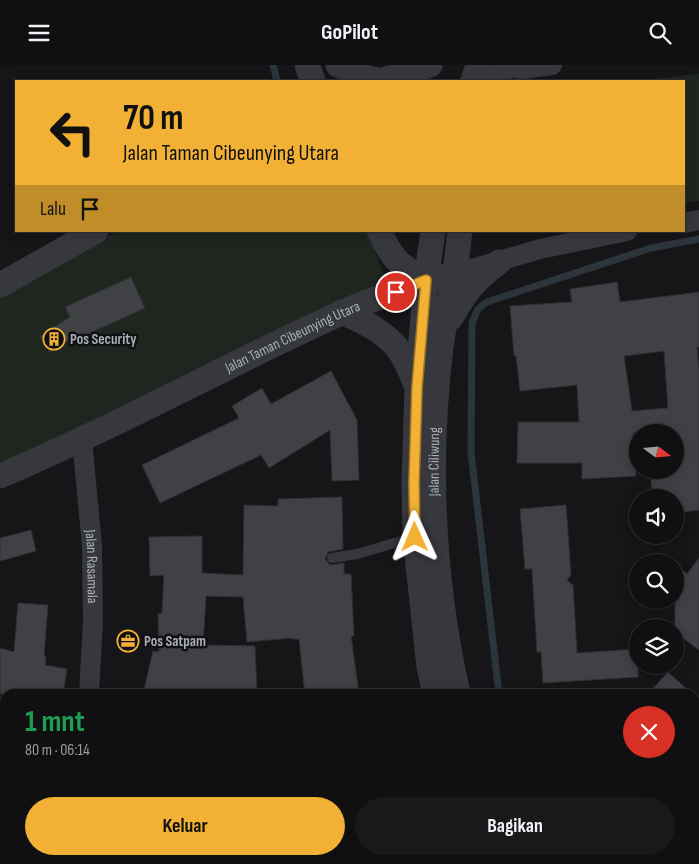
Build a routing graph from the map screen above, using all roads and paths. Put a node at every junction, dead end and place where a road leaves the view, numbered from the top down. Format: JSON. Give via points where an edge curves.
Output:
{"nodes":[{"id":1,"x":307,"y":65,"type":"edge"},
{"id":2,"x":338,"y":65,"type":"edge"},
{"id":3,"x":430,"y":65,"type":"edge"},
{"id":4,"x":478,"y":65,"type":"edge"},
{"id":5,"x":552,"y":65,"type":"edge"},
{"id":6,"x":500,"y":69,"type":"edge"},
{"id":7,"x":313,"y":80,"type":"edge"},
{"id":8,"x":376,"y":80,"type":"edge"},
{"id":9,"x":383,"y":80,"type":"edge"},
{"id":10,"x":473,"y":80,"type":"edge"},
{"id":11,"x":699,"y":220,"type":"edge"},
{"id":12,"x":685,"y":223,"type":"edge"},
{"id":13,"x":94,"y":232,"type":"edge"},
{"id":14,"x":379,"y":232,"type":"edge"},
{"id":15,"x":434,"y":232,"type":"edge"},
{"id":16,"x":460,"y":232,"type":"edge"},
{"id":17,"x":622,"y":232,"type":"edge"},
{"id":18,"x":499,"y":262,"type":"junction"},
{"id":19,"x":454,"y":274,"type":"junction"},
{"id":20,"x":426,"y":280,"type":"junction"},
{"id":21,"x":0,"y":285,"type":"edge"},
{"id":22,"x":342,"y":312,"type":"junction"},
{"id":23,"x":441,"y":348,"type":"junction"},
{"id":24,"x":417,"y":387,"type":"junction"},
{"id":25,"x":82,"y":439,"type":"junction"},
{"id":26,"x":0,"y":476,"type":"edge"},
{"id":27,"x":415,"y":537,"type":"junction"},
{"id":28,"x":332,"y":558,"type":"dead end"},
{"id":29,"x":440,"y":665,"type":"junction"},
{"id":30,"x":89,"y":689,"type":"edge"},
{"id":31,"x":436,"y":689,"type":"edge"},
{"id":32,"x":455,"y":689,"type":"edge"}],
"edges":[{"from":1,"to":7,"type":"street"},
{"from":2,"to":8,"type":"street"},
{"from":3,"to":9,"type":"street"},
{"from":4,"to":10,"type":"street"},
{"from":5,"to":6,"type":"street"},
{"from":11,"to":12,"type":"street"},
{"from":13,"to":21,"type":"street"},
{"from":14,"to":20,"type":"street","via":[[389,252],[401,266]]},
{"from":15,"to":20,"type":"street","name":"Jalan Ciliwung"},
{"from":16,"to":19,"type":"street","name":"Jalan Ciliwung"},
{"from":17,"to":18,"type":"street","name":"Jalan Taman Cibeunying Utara","via":[[540,249]]},
{"from":18,"to":19,"type":"street","name":"Jalan Taman Cibeunying Utara"},
{"from":18,"to":23,"type":"street","via":[[478,278],[463,297]]},
{"from":19,"to":20,"type":"street","name":"Jalan Taman Cibeunying Utara"},
{"from":19,"to":23,"type":"street","name":"Jalan Ciliwung"},
{"from":20,"to":22,"type":"street","name":"Jalan Taman Cibeunying Utara"},
{"from":20,"to":24,"type":"street","name":"Jalan Ciliwung"},
{"from":22,"to":24,"type":"street","via":[[369,325],[398,349]]},
{"from":22,"to":25,"type":"street","name":"Jalan Taman Cibeunying Utara"},
{"from":23,"to":29,"type":"street","name":"Jalan Ciliwung","via":[[433,481]]},
{"from":24,"to":27,"type":"street","name":"Jalan Ciliwung"},
{"from":25,"to":26,"type":"street","name":"Jalan Taman Cibeunying Utara"},
{"from":25,"to":30,"type":"street","name":"Jalan Rasamala","via":[[92,546]]},
{"from":27,"to":28,"type":"lane"},
{"from":27,"to":29,"type":"street","name":"Jalan Ciliwung"},
{"from":29,"to":31,"type":"street","name":"Jalan Ciliwung"},
{"from":29,"to":32,"type":"street","name":"Jalan Ciliwung"}]}
